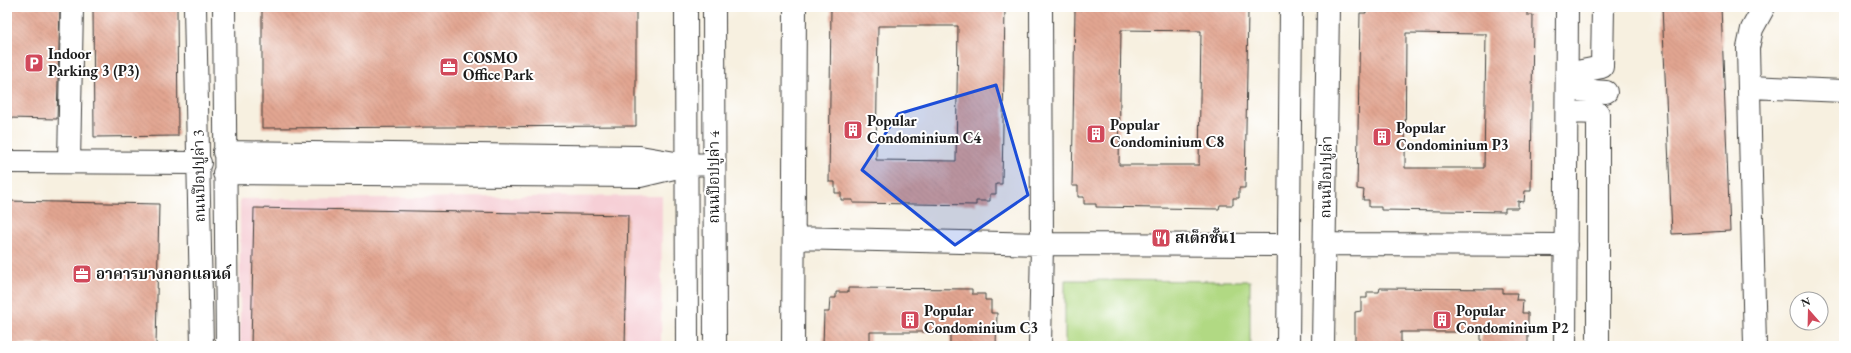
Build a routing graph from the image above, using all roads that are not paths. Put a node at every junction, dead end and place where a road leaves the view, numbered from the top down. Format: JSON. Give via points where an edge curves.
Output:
{"nodes":[{"id":1,"x":72,"y":7,"type":"edge"},
{"id":2,"x":195,"y":7,"type":"edge"},
{"id":3,"x":224,"y":7,"type":"edge"},
{"id":4,"x":686,"y":7,"type":"edge"},
{"id":5,"x":714,"y":7,"type":"edge"},
{"id":6,"x":795,"y":7,"type":"edge"},
{"id":7,"x":1041,"y":7,"type":"edge"},
{"id":8,"x":1291,"y":7,"type":"edge"},
{"id":9,"x":1328,"y":7,"type":"edge"},
{"id":10,"x":1567,"y":7,"type":"edge"},
{"id":11,"x":1603,"y":7,"type":"edge"},
{"id":12,"x":1764,"y":7,"type":"edge"},
{"id":13,"x":1567,"y":82,"type":"junction"},
{"id":14,"x":1749,"y":87,"type":"junction"},
{"id":15,"x":1844,"y":91,"type":"edge"},
{"id":16,"x":1606,"y":92,"type":"dead end"},
{"id":17,"x":1567,"y":112,"type":"junction"},
{"id":18,"x":7,"y":162,"type":"edge"},
{"id":19,"x":69,"y":162,"type":"junction"},
{"id":20,"x":200,"y":163,"type":"junction"},
{"id":21,"x":224,"y":163,"type":"junction"},
{"id":22,"x":714,"y":164,"type":"junction"},
{"id":23,"x":687,"y":165,"type":"junction"},
{"id":24,"x":794,"y":238,"type":"junction"},
{"id":25,"x":1042,"y":244,"type":"junction"},
{"id":26,"x":1325,"y":244,"type":"junction"},
{"id":27,"x":1289,"y":245,"type":"junction"},
{"id":28,"x":1566,"y":245,"type":"junction"},
{"id":29,"x":202,"y":346,"type":"edge"},
{"id":30,"x":226,"y":346,"type":"edge"},
{"id":31,"x":687,"y":346,"type":"edge"},
{"id":32,"x":715,"y":346,"type":"edge"},
{"id":33,"x":793,"y":346,"type":"edge"},
{"id":34,"x":1040,"y":346,"type":"edge"},
{"id":35,"x":1288,"y":346,"type":"edge"},
{"id":36,"x":1323,"y":346,"type":"edge"},
{"id":37,"x":1565,"y":346,"type":"edge"},
{"id":38,"x":1598,"y":346,"type":"edge"},
{"id":39,"x":1755,"y":346,"type":"edge"}],
"edges":[{"from":1,"to":19,"type":"street"},
{"from":2,"to":20,"type":"street","name":"ถนนป๊อปปูล่า 3"},
{"from":3,"to":21,"type":"street","name":"ถนนป๊อปปูล่า 3"},
{"from":4,"to":23,"type":"street","name":"ถนนป๊อปปูล่า 4"},
{"from":5,"to":22,"type":"street","name":"ถนนป๊อปปูล่า 4"},
{"from":6,"to":24,"type":"street"},
{"from":7,"to":25,"type":"street"},
{"from":8,"to":27,"type":"street"},
{"from":9,"to":26,"type":"street","name":"ถนนป๊อปปูล่า"},
{"from":10,"to":13,"type":"street"},
{"from":11,"to":13,"type":"street","via":[[1602,68]]},
{"from":12,"to":14,"type":"street","via":[[1752,29],[1748,48]]},
{"from":13,"to":16,"type":"street"},
{"from":13,"to":17,"type":"street"},
{"from":14,"to":15,"type":"street"},
{"from":14,"to":39,"type":"street"},
{"from":17,"to":28,"type":"street"},
{"from":17,"to":38,"type":"street","via":[[1598,113]]},
{"from":18,"to":19,"type":"street"},
{"from":19,"to":20,"type":"street"},
{"from":20,"to":29,"type":"street","name":"ถนนป๊อปปูล่า 3"},
{"from":21,"to":23,"type":"street","via":[[640,157]]},
{"from":21,"to":30,"type":"street","name":"ถนนป๊อปปูล่า 3"},
{"from":22,"to":23,"type":"street"},
{"from":22,"to":32,"type":"street","name":"ถนนป๊อปปูล่า 4"},
{"from":23,"to":31,"type":"street","name":"ถนนป๊อปปูล่า 4"},
{"from":24,"to":25,"type":"street"},
{"from":24,"to":33,"type":"street"},
{"from":25,"to":27,"type":"street"},
{"from":25,"to":34,"type":"street"},
{"from":26,"to":28,"type":"street"},
{"from":26,"to":36,"type":"street","name":"ถนนป๊อปปูล่า"},
{"from":27,"to":35,"type":"street"},
{"from":28,"to":37,"type":"street"}]}
